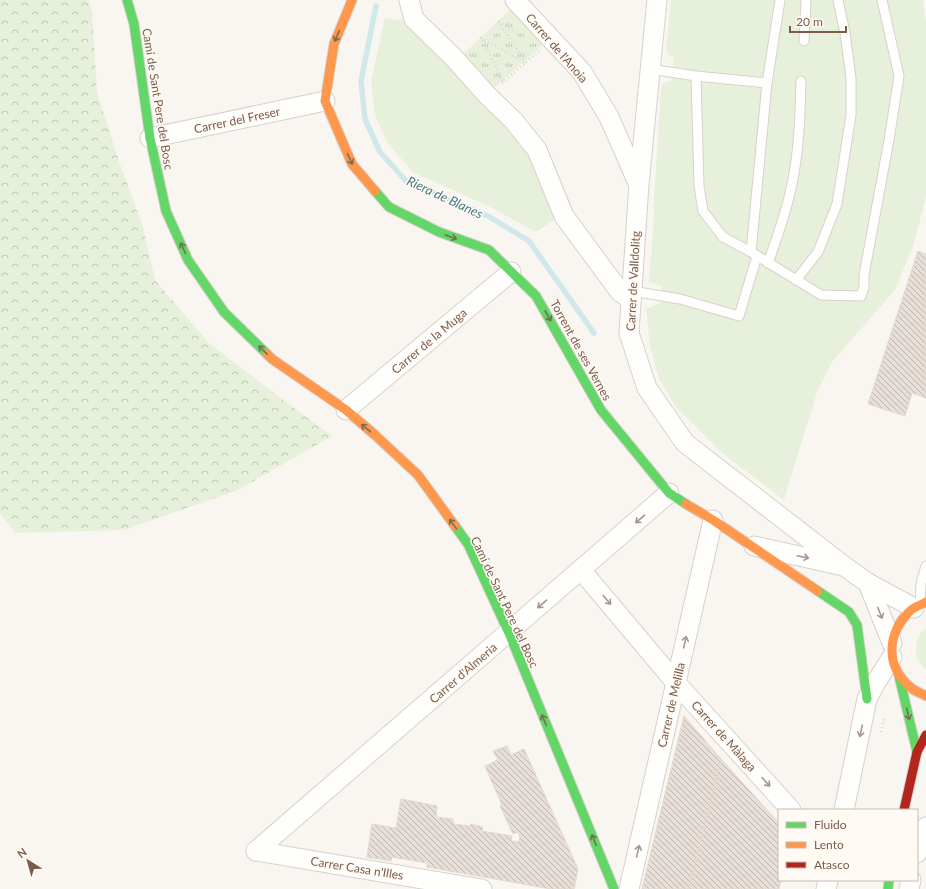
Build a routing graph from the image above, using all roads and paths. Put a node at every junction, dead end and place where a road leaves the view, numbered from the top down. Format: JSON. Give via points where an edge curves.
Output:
{"nodes":[{"id":1,"x":127,"y":0,"type":"edge"},
{"id":2,"x":352,"y":0,"type":"edge"},
{"id":3,"x":410,"y":0,"type":"edge"},
{"id":4,"x":515,"y":0,"type":"edge"},
{"id":5,"x":657,"y":0,"type":"edge"},
{"id":6,"x":780,"y":0,"type":"edge"},
{"id":7,"x":806,"y":0,"type":"edge"},
{"id":8,"x":838,"y":0,"type":"edge"},
{"id":9,"x":882,"y":0,"type":"edge"},
{"id":10,"x":523,"y":37,"type":"dead end"},
{"id":11,"x":804,"y":41,"type":"dead end"},
{"id":12,"x":541,"y":48,"type":"dead end"},
{"id":13,"x":526,"y":63,"type":"junction"},
{"id":14,"x":650,"y":69,"type":"junction"},
{"id":15,"x":696,"y":76,"type":"junction"},
{"id":16,"x":498,"y":78,"type":"dead end"},
{"id":17,"x":801,"y":81,"type":"dead end"},
{"id":18,"x":504,"y":82,"type":"junction"},
{"id":19,"x":767,"y":83,"type":"junction"},
{"id":20,"x":487,"y":95,"type":"junction"},
{"id":21,"x":325,"y":101,"type":"junction"},
{"id":22,"x":150,"y":138,"type":"junction"},
{"id":23,"x":639,"y":184,"type":"junction"},
{"id":24,"x":754,"y":254,"type":"junction"},
{"id":25,"x":768,"y":263,"type":"junction"},
{"id":26,"x":511,"y":272,"type":"junction"},
{"id":27,"x":796,"y":280,"type":"junction"},
{"id":28,"x":631,"y":295,"type":"junction"},
{"id":29,"x":346,"y":410,"type":"junction"},
{"id":30,"x":669,"y":493,"type":"junction"},
{"id":31,"x":713,"y":520,"type":"junction"},
{"id":32,"x":751,"y":546,"type":"junction"},
{"id":33,"x":844,"y":566,"type":"junction"},
{"id":34,"x":926,"y":566,"type":"edge"},
{"id":35,"x":581,"y":570,"type":"junction"},
{"id":36,"x":868,"y":583,"type":"junction"},
{"id":37,"x":920,"y":605,"type":"edge"},
{"id":38,"x":508,"y":633,"type":"junction"},
{"id":39,"x":892,"y":650,"type":"junction"},
{"id":40,"x":900,"y":676,"type":"junction"},
{"id":41,"x":676,"y":683,"type":"junction"},
{"id":42,"x":926,"y":696,"type":"edge"},
{"id":43,"x":867,"y":699,"type":"junction"},
{"id":44,"x":926,"y":735,"type":"edge"},
{"id":45,"x":917,"y":752,"type":"junction"},
{"id":46,"x":790,"y":809,"type":"edge"},
{"id":47,"x":844,"y":809,"type":"edge"},
{"id":48,"x":904,"y":809,"type":"edge"},
{"id":49,"x":926,"y":827,"type":"edge"},
{"id":50,"x":918,"y":850,"type":"edge"},
{"id":51,"x":256,"y":851,"type":"joint"},
{"id":52,"x":482,"y":889,"type":"edge"},
{"id":53,"x":614,"y":889,"type":"edge"},
{"id":54,"x":629,"y":889,"type":"edge"}],
"edges":[{"from":1,"to":22,"type":"street","name":"Camí de Sant Pere del Bosc","via":[[134,24]]},
{"from":2,"to":21,"type":"street","one_way":true,"via":[[334,44]]},
{"from":3,"to":20,"type":"street","via":[[414,19]]},
{"from":4,"to":23,"type":"street","name":"Carrer de l'Anoia","via":[[582,72],[609,117]]},
{"from":5,"to":14,"type":"street","name":"Carrer de Valldolitg"},
{"from":6,"to":19,"type":"lane"},
{"from":7,"to":11,"type":"lane"},
{"from":8,"to":27,"type":"lane","via":[[851,78],[851,115],[837,204],[818,252]]},
{"from":9,"to":27,"type":"lane","via":[[899,76],[864,287],[861,296],[821,295]]},
{"from":10,"to":13,"type":"path","via":[[500,22]]},
{"from":12,"to":13,"type":"path"},
{"from":13,"to":18,"type":"path"},
{"from":13,"to":18,"type":"path","via":[[481,38]]},
{"from":14,"to":15,"type":"lane"},
{"from":14,"to":23,"type":"street","name":"Carrer de Valldolitg"},
{"from":15,"to":19,"type":"lane"},
{"from":15,"to":24,"type":"lane","via":[[699,186],[703,211],[723,237]]},
{"from":16,"to":18,"type":"path"},
{"from":17,"to":25,"type":"lane","via":[[796,160],[790,193]]},
{"from":18,"to":20,"type":"path"},
{"from":19,"to":24,"type":"lane"},
{"from":20,"to":28,"type":"street","via":[[513,120],[537,150],[564,216],[620,292]]},
{"from":21,"to":22,"type":"street","name":"Carrer del Freser"},
{"from":21,"to":26,"type":"street","name":"Torrent de ses Vernes","one_way":true,"via":[[352,164],[389,207],[439,232],[489,250]]},
{"from":29,"to":22,"type":"street","name":"Camí de Sant Pere del Bosc","one_way":true,"via":[[272,359],[224,312],[188,260],[166,211]]},
{"from":23,"to":28,"type":"street","name":"Carrer de Valldolitg"},
{"from":24,"to":25,"type":"lane"},
{"from":24,"to":28,"type":"lane","via":[[739,316],[680,300]]},
{"from":25,"to":27,"type":"lane"},
{"from":26,"to":29,"type":"street","name":"Carrer de la Muga"},
{"from":26,"to":30,"type":"street","name":"Torrent de ses Vernes","one_way":true,"via":[[536,296],[601,410]]},
{"from":28,"to":33,"type":"street","name":"Carrer de Valldolitg","via":[[628,333],[647,388],[685,443]]},
{"from":38,"to":29,"type":"street","name":"Camí de Sant Pere del Bosc","one_way":true,"via":[[468,544],[418,475]]},
{"from":30,"to":31,"type":"street","name":"Torrent de ses Vernes"},
{"from":30,"to":35,"type":"street","name":"Carrer d'Almeria","one_way":true},
{"from":31,"to":32,"type":"street","name":"Torrent de ses Vernes"},
{"from":41,"to":31,"type":"street","name":"Carrer de Melilla","one_way":true},
{"from":32,"to":33,"type":"street","name":"Carrer de Valldolitg","one_way":true},
{"from":32,"to":43,"type":"street","name":"Torrent de ses Vernes","via":[[849,612],[857,626]]},
{"from":33,"to":36,"type":"street","name":"Carrer de Valldolitg"},
{"from":34,"to":37,"type":"lane","via":[[921,583]]},
{"from":35,"to":38,"type":"street","name":"Carrer d'Almeria","one_way":true},
{"from":35,"to":41,"type":"street","name":"Carrer de Màlaga","one_way":true},
{"from":36,"to":37,"type":"street","name":"Carrer de Valldolitg"},
{"from":36,"to":39,"type":"street","one_way":true},
{"from":37,"to":39,"type":"street","via":[[905,616],[898,626]]},
{"from":38,"to":51,"type":"street","name":"Carrer d'Almeria"},
{"from":53,"to":38,"type":"street","name":"Camí de Sant Pere del Bosc","one_way":true},
{"from":39,"to":40,"type":"street","via":[[896,670]]},
{"from":39,"to":43,"type":"street"},
{"from":40,"to":42,"type":"street","via":[[910,687]]},
{"from":40,"to":45,"type":"street","one_way":true},
{"from":41,"to":46,"type":"street","name":"Carrer de Màlaga","one_way":true},
{"from":54,"to":41,"type":"street","name":"Carrer de Melilla","one_way":true},
{"from":43,"to":47,"type":"street","one_way":true},
{"from":44,"to":45,"type":"street"},
{"from":45,"to":48,"type":"street"},
{"from":49,"to":50,"type":"street"},
{"from":51,"to":52,"type":"street","name":"Carrer Casa n'Illes"}]}
